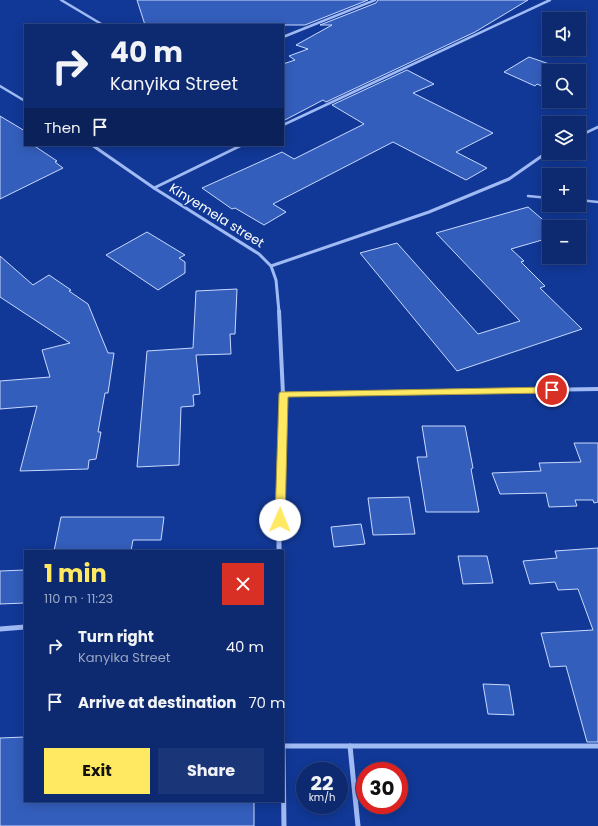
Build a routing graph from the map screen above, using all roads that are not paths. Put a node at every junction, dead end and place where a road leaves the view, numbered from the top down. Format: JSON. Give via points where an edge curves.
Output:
{"nodes":[{"id":1,"x":61,"y":0,"type":"edge"},
{"id":2,"x":375,"y":0,"type":"edge"},
{"id":3,"x":550,"y":0,"type":"edge"},
{"id":4,"x":101,"y":24,"type":"edge"},
{"id":5,"x":284,"y":37,"type":"edge"},
{"id":6,"x":0,"y":86,"type":"edge"},
{"id":7,"x":24,"y":100,"type":"edge"},
{"id":8,"x":284,"y":125,"type":"edge"},
{"id":9,"x":598,"y":127,"type":"edge"},
{"id":10,"x":586,"y":133,"type":"edge"},
{"id":11,"x":93,"y":146,"type":"edge"},
{"id":12,"x":240,"y":146,"type":"edge"},
{"id":13,"x":542,"y":156,"type":"edge"},
{"id":14,"x":154,"y":188,"type":"junction"},
{"id":15,"x":528,"y":196,"type":"dead end"},
{"id":16,"x":542,"y":197,"type":"edge"},
{"id":17,"x":586,"y":201,"type":"edge"},
{"id":18,"x":598,"y":202,"type":"edge"},
{"id":19,"x":271,"y":266,"type":"junction"},
{"id":20,"x":598,"y":389,"type":"edge"},
{"id":21,"x":283,"y":394,"type":"junction"},
{"id":22,"x":279,"y":550,"type":"edge"},
{"id":23,"x":24,"y":627,"type":"edge"},
{"id":24,"x":0,"y":630,"type":"edge"},
{"id":25,"x":284,"y":746,"type":"edge"},
{"id":26,"x":350,"y":746,"type":"junction"},
{"id":27,"x":598,"y":746,"type":"edge"},
{"id":28,"x":284,"y":802,"type":"edge"},
{"id":29,"x":284,"y":826,"type":"edge"},
{"id":30,"x":358,"y":826,"type":"edge"}],
"edges":[{"from":1,"to":4,"type":"street"},
{"from":2,"to":5,"type":"street"},
{"from":3,"to":8,"type":"street"},
{"from":6,"to":7,"type":"street"},
{"from":9,"to":10,"type":"street"},
{"from":11,"to":14,"type":"street","name":"Kinyemela street"},
{"from":12,"to":14,"type":"street"},
{"from":13,"to":19,"type":"street","via":[[509,179],[436,209]]},
{"from":14,"to":19,"type":"street","name":"Kinyemela street","via":[[259,254]]},
{"from":15,"to":16,"type":"lane"},
{"from":17,"to":18,"type":"lane"},
{"from":19,"to":21,"type":"street","name":"Kinyemela street","via":[[278,297]]},
{"from":20,"to":21,"type":"street"},
{"from":21,"to":22,"type":"street","name":"Kinyemela street"},
{"from":23,"to":24,"type":"street"},
{"from":25,"to":26,"type":"street"},
{"from":26,"to":27,"type":"street"},
{"from":26,"to":30,"type":"street"},
{"from":28,"to":29,"type":"street"}]}
